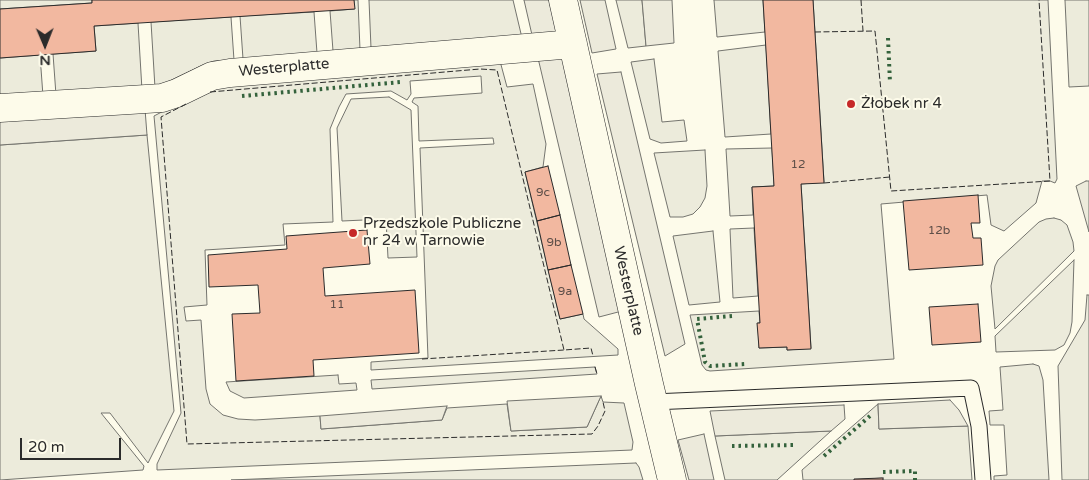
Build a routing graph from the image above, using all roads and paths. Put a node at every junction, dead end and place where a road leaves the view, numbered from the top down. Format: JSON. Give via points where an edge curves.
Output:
{"nodes":[{"id":1,"x":564,"y":0,"type":"edge"},
{"id":2,"x":573,"y":44,"type":"junction"},
{"id":3,"x":0,"y":108,"type":"edge"},
{"id":4,"x":653,"y":402,"type":"junction"},
{"id":5,"x":672,"y":480,"type":"edge"},
{"id":6,"x":983,"y":480,"type":"edge"}],
"edges":[{"from":1,"to":2,"type":"street","name":"Westerplatte"},
{"from":2,"to":3,"type":"street","name":"Westerplatte","via":[[230,73],[212,76],[162,98]]},
{"from":2,"to":4,"type":"street","name":"Westerplatte"},
{"from":4,"to":5,"type":"street","name":"Westerplatte"},
{"from":4,"to":6,"type":"lane","via":[[971,388],[979,426]]}]}
